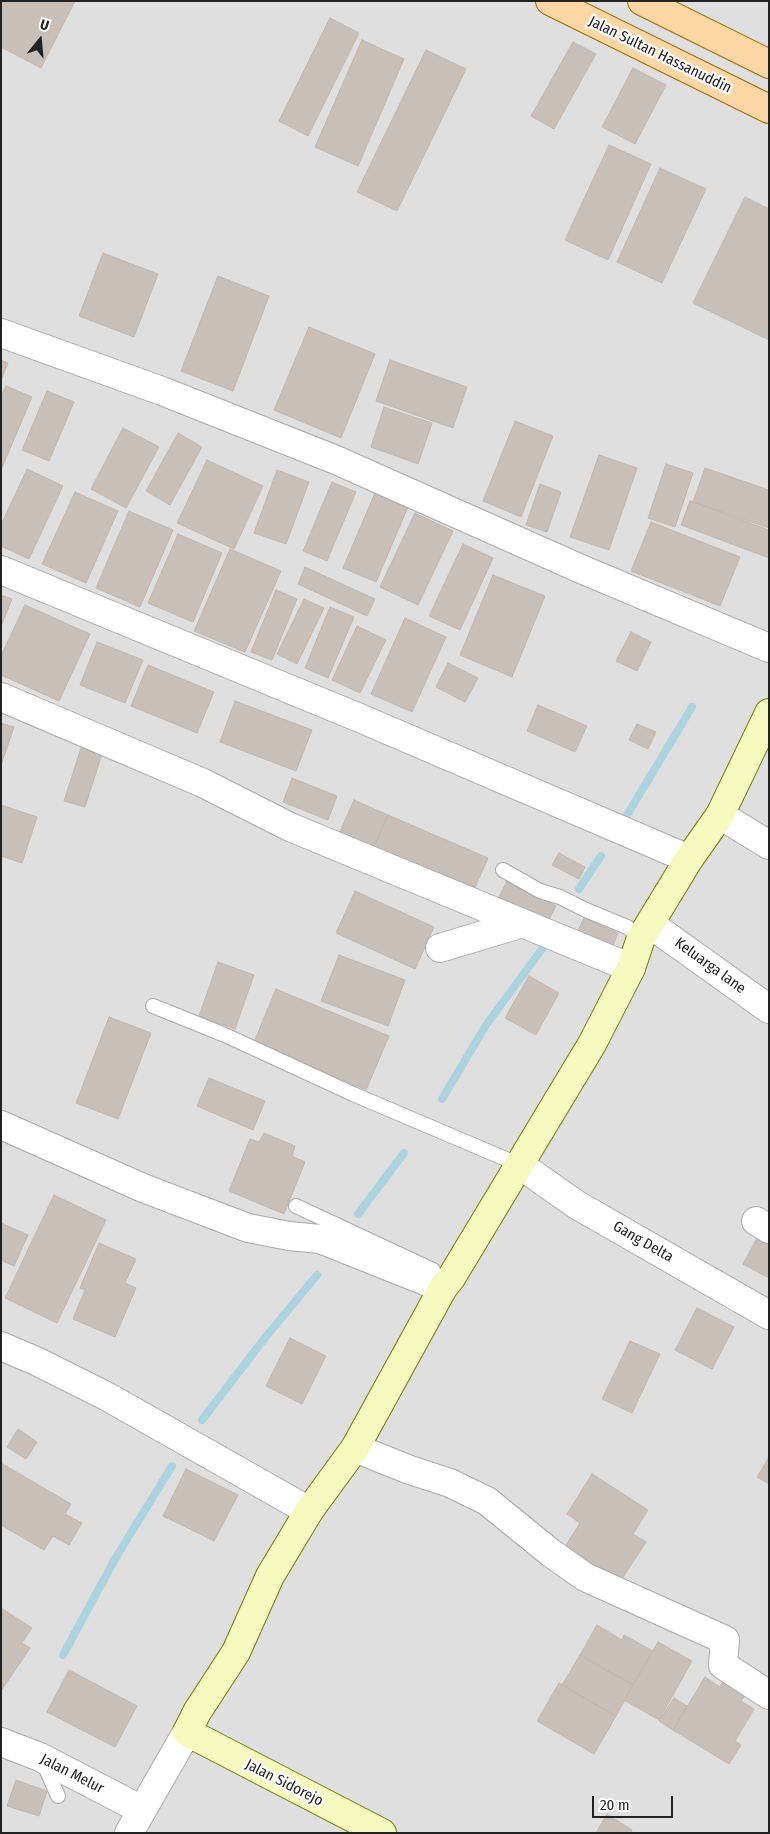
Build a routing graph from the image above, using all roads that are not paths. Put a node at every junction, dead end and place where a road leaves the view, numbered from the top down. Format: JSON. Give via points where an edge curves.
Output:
{"nodes":[{"id":1,"x":550,"y":1,"type":"edge"},
{"id":2,"x":642,"y":1,"type":"edge"},
{"id":3,"x":769,"y":64,"type":"edge"},
{"id":4,"x":769,"y":109,"type":"edge"},
{"id":5,"x":1,"y":333,"type":"edge"},
{"id":6,"x":1,"y":570,"type":"edge"},
{"id":7,"x":769,"y":648,"type":"edge"},
{"id":8,"x":1,"y":697,"type":"edge"},
{"id":9,"x":769,"y":713,"type":"edge"},
{"id":10,"x":720,"y":815,"type":"junction"},
{"id":11,"x":769,"y":845,"type":"edge"},
{"id":12,"x":689,"y":859,"type":"junction"},
{"id":13,"x":503,"y":870,"type":"dead end"},
{"id":14,"x":523,"y":923,"type":"junction"},
{"id":15,"x":646,"y":931,"type":"junction"},
{"id":16,"x":440,"y":948,"type":"dead end"},
{"id":17,"x":631,"y":968,"type":"junction"},
{"id":18,"x":153,"y":1006,"type":"dead end"},
{"id":19,"x":769,"y":1009,"type":"edge"},
{"id":20,"x":1,"y":1125,"type":"edge"},
{"id":21,"x":520,"y":1165,"type":"junction"},
{"id":22,"x":296,"y":1206,"type":"dead end"},
{"id":23,"x":447,"y":1283,"type":"junction"},
{"id":24,"x":769,"y":1314,"type":"edge"},
{"id":25,"x":1,"y":1346,"type":"edge"},
{"id":26,"x":355,"y":1448,"type":"junction"},
{"id":27,"x":309,"y":1511,"type":"junction"},
{"id":28,"x":769,"y":1695,"type":"edge"},
{"id":29,"x":187,"y":1732,"type":"junction"},
{"id":30,"x":1,"y":1742,"type":"edge"},
{"id":31,"x":40,"y":1757,"type":"junction"},
{"id":32,"x":58,"y":1796,"type":"dead end"},
{"id":33,"x":135,"y":1821,"type":"edge"},
{"id":34,"x":382,"y":1833,"type":"edge"}],
"edges":[{"from":1,"to":4,"type":"main road","name":"Jalan Sultan Hassanuddin"},
{"from":2,"to":3,"type":"main road"},
{"from":5,"to":7,"type":"street","via":[[162,391],[336,460]]},
{"from":6,"to":12,"type":"street"},
{"from":8,"to":14,"type":"street","via":[[203,783],[290,826]]},
{"from":9,"to":10,"type":"street"},
{"from":10,"to":11,"type":"street"},
{"from":10,"to":12,"type":"street"},
{"from":12,"to":15,"type":"street"},
{"from":13,"to":15,"type":"lane","via":[[540,891],[628,927]]},
{"from":14,"to":16,"type":"street"},
{"from":14,"to":17,"type":"street"},
{"from":15,"to":17,"type":"street"},
{"from":15,"to":19,"type":"street","name":"Keluarga lane"},
{"from":17,"to":21,"type":"street","via":[[592,1044]]},
{"from":18,"to":21,"type":"lane"},
{"from":20,"to":23,"type":"street","via":[[143,1188],[248,1228],[320,1239]]},
{"from":21,"to":23,"type":"street"},
{"from":21,"to":24,"type":"street","name":"Gang Delta","via":[[577,1205]]},
{"from":22,"to":23,"type":"lane"},
{"from":23,"to":26,"type":"street"},
{"from":25,"to":27,"type":"street","via":[[108,1397]]},
{"from":26,"to":27,"type":"street"},
{"from":26,"to":28,"type":"street","via":[[450,1483],[487,1501],[585,1576],[725,1640],[724,1665]]},
{"from":27,"to":29,"type":"street","via":[[270,1576],[236,1652]]},
{"from":29,"to":33,"type":"street"},
{"from":29,"to":34,"type":"street","name":"Jalan Sidorejo"},
{"from":30,"to":31,"type":"street","name":"Jalan Melur"},
{"from":31,"to":32,"type":"lane"},
{"from":31,"to":33,"type":"street","name":"Jalan Melur"}]}
